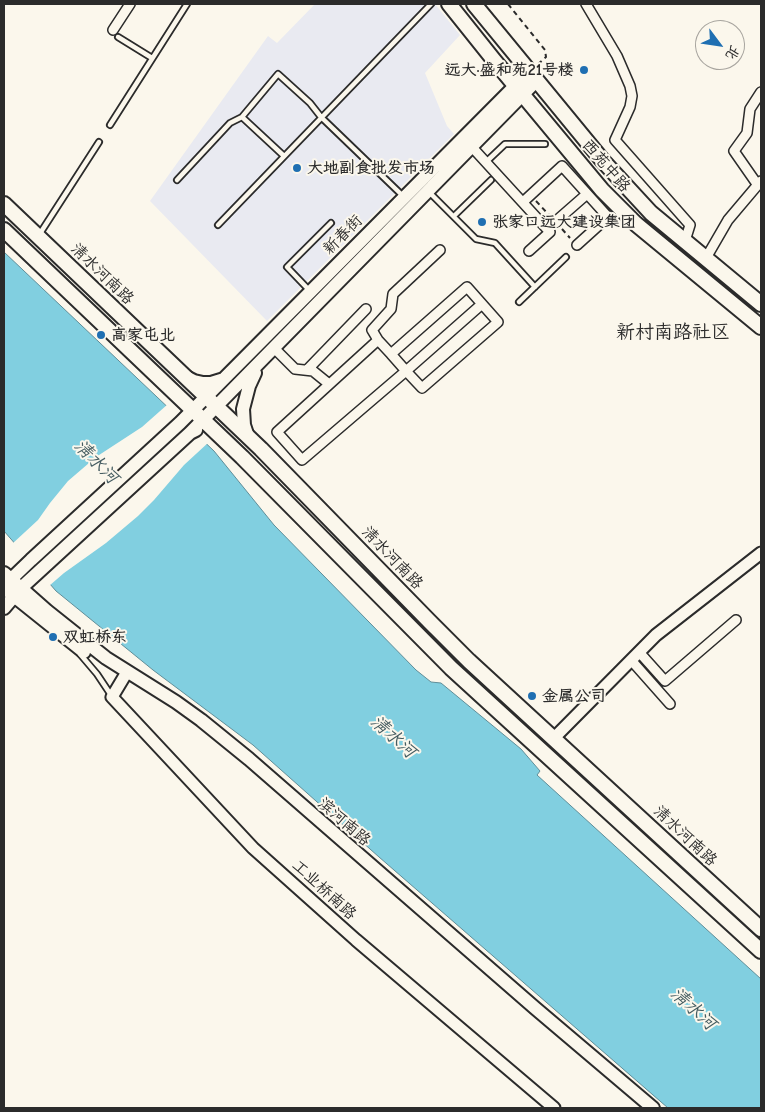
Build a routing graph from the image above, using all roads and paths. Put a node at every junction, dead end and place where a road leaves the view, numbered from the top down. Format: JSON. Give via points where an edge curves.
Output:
{"nodes":[{"id":1,"x":130,"y":4,"type":"edge"},
{"id":2,"x":187,"y":4,"type":"edge"},
{"id":3,"x":431,"y":4,"type":"edge"},
{"id":4,"x":449,"y":4,"type":"edge"},
{"id":5,"x":474,"y":4,"type":"edge"},
{"id":6,"x":508,"y":4,"type":"edge"},
{"id":7,"x":586,"y":4,"type":"edge"},
{"id":8,"x":116,"y":33,"type":"joint"},
{"id":9,"x":152,"y":58,"type":"junction"},
{"id":10,"x":533,"y":76,"type":"junction"},
{"id":11,"x":518,"y":90,"type":"junction"},
{"id":12,"x":761,"y":92,"type":"edge"},
{"id":13,"x":242,"y":117,"type":"junction"},
{"id":14,"x":321,"y":117,"type":"junction"},
{"id":15,"x":110,"y":125,"type":"dead end"},
{"id":16,"x":99,"y":142,"type":"dead end"},
{"id":17,"x":545,"y":144,"type":"dead end"},
{"id":18,"x":471,"y":146,"type":"junction"},
{"id":19,"x":284,"y":156,"type":"junction"},
{"id":20,"x":486,"y":162,"type":"junction"},
{"id":21,"x":177,"y":180,"type":"dead end"},
{"id":22,"x":491,"y":180,"type":"dead end"},
{"id":23,"x":759,"y":182,"type":"edge"},
{"id":24,"x":428,"y":190,"type":"junction"},
{"id":25,"x":587,"y":194,"type":"junction"},
{"id":26,"x":404,"y":197,"type":"junction"},
{"id":27,"x":523,"y":202,"type":"junction"},
{"id":28,"x":4,"y":204,"type":"edge"},
{"id":29,"x":454,"y":216,"type":"junction"},
{"id":30,"x":331,"y":223,"type":"dead end"},
{"id":31,"x":218,"y":225,"type":"dead end"},
{"id":32,"x":548,"y":229,"type":"junction"},
{"id":33,"x":4,"y":230,"type":"edge"},
{"id":34,"x":38,"y":237,"type":"junction"},
{"id":35,"x":685,"y":241,"type":"junction"},
{"id":36,"x":577,"y":245,"type":"dead end"},
{"id":37,"x":440,"y":250,"type":"dead end"},
{"id":38,"x":529,"y":251,"type":"dead end"},
{"id":39,"x":566,"y":257,"type":"dead end"},
{"id":40,"x":706,"y":258,"type":"junction"},
{"id":41,"x":535,"y":287,"type":"junction"},
{"id":42,"x":310,"y":291,"type":"junction"},
{"id":43,"x":520,"y":302,"type":"dead end"},
{"id":44,"x":482,"y":304,"type":"junction"},
{"id":45,"x":761,"y":304,"type":"edge"},
{"id":46,"x":366,"y":309,"type":"dead end"},
{"id":47,"x":761,"y":327,"type":"edge"},
{"id":48,"x":378,"y":340,"type":"junction"},
{"id":49,"x":274,"y":348,"type":"junction"},
{"id":50,"x":391,"y":354,"type":"junction"},
{"id":51,"x":261,"y":361,"type":"junction"},
{"id":52,"x":307,"y":370,"type":"junction"},
{"id":53,"x":406,"y":371,"type":"junction"},
{"id":54,"x":184,"y":376,"type":"junction"},
{"id":55,"x":224,"y":379,"type":"junction"},
{"id":56,"x":329,"y":384,"type":"junction"},
{"id":57,"x":180,"y":398,"type":"junction"},
{"id":58,"x":211,"y":401,"type":"junction"},
{"id":59,"x":198,"y":415,"type":"junction"},
{"id":60,"x":180,"y":423,"type":"junction"},
{"id":61,"x":190,"y":432,"type":"junction"},
{"id":62,"x":217,"y":433,"type":"junction"},
{"id":63,"x":248,"y":437,"type":"junction"},
{"id":64,"x":761,"y":554,"type":"edge"},
{"id":65,"x":9,"y":585,"type":"edge"},
{"id":66,"x":4,"y":608,"type":"edge"},
{"id":67,"x":736,"y":620,"type":"dead end"},
{"id":68,"x":68,"y":639,"type":"junction"},
{"id":69,"x":635,"y":656,"type":"junction"},
{"id":70,"x":125,"y":675,"type":"junction"},
{"id":71,"x":112,"y":697,"type":"junction"},
{"id":72,"x":670,"y":704,"type":"dead end"},
{"id":73,"x":554,"y":738,"type":"junction"},
{"id":74,"x":761,"y":929,"type":"edge"},
{"id":75,"x":761,"y":951,"type":"edge"},
{"id":76,"x":554,"y":1108,"type":"edge"},
{"id":77,"x":643,"y":1108,"type":"edge"},
{"id":78,"x":653,"y":1108,"type":"edge"}],
"edges":[{"from":1,"to":8,"type":"street"},
{"from":2,"to":9,"type":"lane"},
{"from":3,"to":14,"type":"lane"},
{"from":4,"to":11,"type":"main road","name":"西苑中路"},
{"from":5,"to":10,"type":"main road","name":"西苑中路"},
{"from":6,"to":10,"type":"path","via":[[545,50],[546,57]]},
{"from":7,"to":35,"type":"street","via":[[617,56],[630,86],[630,107],[615,140],[690,225]]},
{"from":8,"to":9,"type":"lane"},
{"from":9,"to":15,"type":"lane"},
{"from":10,"to":11,"type":"main road","name":"新春街"},
{"from":10,"to":35,"type":"main road","name":"西苑中路","via":[[627,188]]},
{"from":11,"to":18,"type":"main road","name":"新春街"},
{"from":11,"to":26,"type":"main road","name":"新春街"},
{"from":11,"to":47,"type":"main road","name":"西苑中路","via":[[602,190],[636,224]]},
{"from":12,"to":23,"type":"street","via":[[750,109],[747,133],[734,151]]},
{"from":13,"to":14,"type":"lane","via":[[278,74]]},
{"from":13,"to":19,"type":"lane"},
{"from":13,"to":21,"type":"lane","via":[[230,123]]},
{"from":14,"to":19,"type":"lane"},
{"from":14,"to":26,"type":"lane"},
{"from":16,"to":34,"type":"lane"},
{"from":17,"to":20,"type":"lane","via":[[505,144]]},
{"from":18,"to":20,"type":"street"},
{"from":18,"to":24,"type":"main road","name":"新春街"},
{"from":19,"to":31,"type":"lane"},
{"from":20,"to":27,"type":"street"},
{"from":22,"to":29,"type":"lane"},
{"from":23,"to":40,"type":"street","via":[[728,220]]},
{"from":24,"to":29,"type":"lane"},
{"from":24,"to":49,"type":"main road","name":"新春街"},
{"from":25,"to":27,"type":"street","via":[[562,166]]},
{"from":25,"to":32,"type":"street"},
{"from":25,"to":36,"type":"street","via":[[608,217]]},
{"from":26,"to":42,"type":"main road","name":"新春街"},
{"from":27,"to":32,"type":"street"},
{"from":28,"to":34,"type":"main road","name":"清水河南路"},
{"from":29,"to":41,"type":"lane","via":[[476,239],[495,243]]},
{"from":30,"to":42,"type":"lane","via":[[287,267]]},
{"from":32,"to":38,"type":"street","via":[[550,232]]},
{"from":33,"to":57,"type":"main road","name":"清水河南路"},
{"from":34,"to":54,"type":"main road","name":"清水河南路"},
{"from":35,"to":40,"type":"main road","name":"西苑中路"},
{"from":37,"to":48,"type":"street","via":[[393,294],[391,309],[372,330]]},
{"from":39,"to":41,"type":"lane"},
{"from":40,"to":45,"type":"main road","name":"西苑中路"},
{"from":41,"to":43,"type":"lane"},
{"from":42,"to":55,"type":"main road","name":"新春街"},
{"from":44,"to":50,"type":"street","via":[[467,286]]},
{"from":44,"to":53,"type":"street"},
{"from":44,"to":53,"type":"street","via":[[498,322],[422,388]]},
{"from":46,"to":52,"type":"street"},
{"from":48,"to":50,"type":"street"},
{"from":48,"to":56,"type":"street"},
{"from":49,"to":51,"type":"main road","name":"新春街"},
{"from":49,"to":52,"type":"street","via":[[295,369]]},
{"from":50,"to":53,"type":"street"},
{"from":51,"to":58,"type":"main road","name":"新春街"},
{"from":51,"to":63,"type":"main road","via":[[245,397],[244,425]]},
{"from":52,"to":56,"type":"street"},
{"from":53,"to":56,"type":"street","via":[[302,460],[277,432]]},
{"from":54,"to":55,"type":"main road","via":[[203,383]]},
{"from":54,"to":58,"type":"main road","name":"清水河南路"},
{"from":55,"to":58,"type":"main road","name":"新春街"},
{"from":57,"to":59,"type":"main road","name":"清水河南路"},
{"from":57,"to":60,"type":"main road","via":[[183,406]]},
{"from":58,"to":59,"type":"main road","name":"新春街"},
{"from":58,"to":63,"type":"main road","name":"清水河南路"},
{"from":59,"to":60,"type":"main road","name":"新春街"},
{"from":59,"to":61,"type":"main road","name":"新春街"},
{"from":59,"to":62,"type":"main road","name":"清水河南路"},
{"from":60,"to":65,"type":"main road","name":"新春街","via":[[31,560]]},
{"from":61,"to":62,"type":"main road","via":[[204,428]]},
{"from":61,"to":65,"type":"main road","name":"新春街","via":[[39,571]]},
{"from":62,"to":75,"type":"main road","name":"清水河南路","via":[[451,668]]},
{"from":63,"to":73,"type":"main road","name":"清水河南路","via":[[429,621]]},
{"from":64,"to":69,"type":"street","via":[[656,635]]},
{"from":65,"to":66,"type":"main road"},
{"from":65,"to":68,"type":"main road","name":"滨河南路"},
{"from":65,"to":70,"type":"main road","name":"滨河南路","via":[[47,611]]},
{"from":67,"to":69,"type":"street","via":[[665,681]]},
{"from":68,"to":70,"type":"main road","name":"滨河南路","via":[[105,667]]},
{"from":68,"to":71,"type":"lane"},
{"from":69,"to":72,"type":"street"},
{"from":69,"to":73,"type":"street"},
{"from":70,"to":71,"type":"street"},
{"from":70,"to":77,"type":"main road","name":"滨河南路","via":[[216,740]]},
{"from":70,"to":78,"type":"main road","name":"滨河南路","via":[[195,716],[249,759]]},
{"from":71,"to":76,"type":"street","name":"工业桥南路","via":[[253,848]]},
{"from":73,"to":74,"type":"main road","name":"清水河南路"}]}
